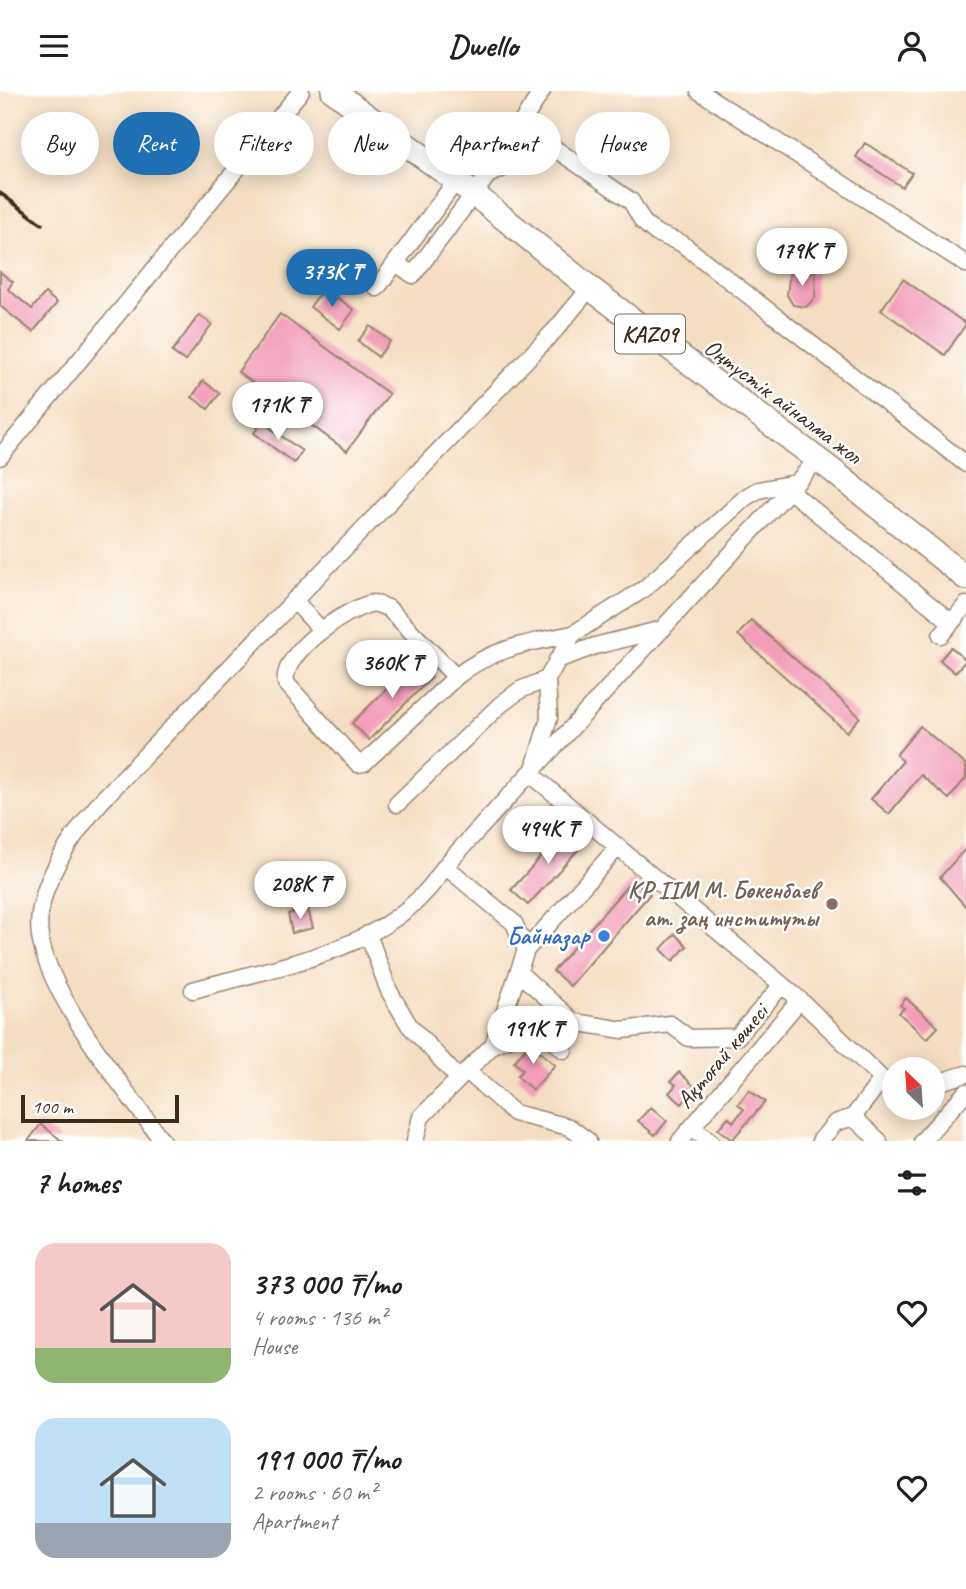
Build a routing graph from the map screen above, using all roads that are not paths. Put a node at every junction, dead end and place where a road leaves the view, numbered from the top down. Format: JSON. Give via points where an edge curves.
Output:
{"nodes":[{"id":1,"x":301,"y":91,"type":"edge"},
{"id":2,"x":333,"y":91,"type":"edge"},
{"id":3,"x":542,"y":91,"type":"edge"},
{"id":4,"x":699,"y":91,"type":"edge"},
{"id":5,"x":528,"y":112,"type":"edge"},
{"id":6,"x":561,"y":153,"type":"edge"},
{"id":7,"x":488,"y":175,"type":"edge"},
{"id":8,"x":465,"y":188,"type":"junction"},
{"id":9,"x":966,"y":264,"type":"edge"},
{"id":10,"x":377,"y":288,"type":"dead end"},
{"id":11,"x":590,"y":289,"type":"junction"},
{"id":12,"x":0,"y":457,"type":"edge"},
{"id":13,"x":818,"y":459,"type":"junction"},
{"id":14,"x":966,"y":464,"type":"edge"},
{"id":15,"x":792,"y":486,"type":"junction"},
{"id":16,"x":966,"y":578,"type":"edge"},
{"id":17,"x":294,"y":600,"type":"junction"},
{"id":18,"x":966,"y":605,"type":"edge"},
{"id":19,"x":663,"y":629,"type":"junction"},
{"id":20,"x":321,"y":630,"type":"junction"},
{"id":21,"x":573,"y":633,"type":"junction"},
{"id":22,"x":557,"y":660,"type":"junction"},
{"id":23,"x":456,"y":677,"type":"junction"},
{"id":24,"x":547,"y":679,"type":"junction"},
{"id":25,"x":532,"y":775,"type":"junction"},
{"id":26,"x":397,"y":804,"type":"dead end"},
{"id":27,"x":618,"y":847,"type":"junction"},
{"id":28,"x":445,"y":866,"type":"junction"},
{"id":29,"x":368,"y":934,"type":"junction"},
{"id":30,"x":526,"y":950,"type":"junction"},
{"id":31,"x":518,"y":972,"type":"junction"},
{"id":32,"x":782,"y":985,"type":"junction"},
{"id":33,"x":193,"y":990,"type":"dead end"},
{"id":34,"x":800,"y":1000,"type":"junction"},
{"id":35,"x":557,"y":1007,"type":"junction"},
{"id":36,"x":538,"y":1027,"type":"junction"},
{"id":37,"x":494,"y":1045,"type":"junction"},
{"id":38,"x":564,"y":1050,"type":"dead end"},
{"id":39,"x":966,"y":1074,"type":"edge"},
{"id":40,"x":463,"y":1075,"type":"junction"},
{"id":41,"x":882,"y":1076,"type":"edge"},
{"id":42,"x":945,"y":1080,"type":"edge"},
{"id":43,"x":882,"y":1088,"type":"edge"},
{"id":44,"x":966,"y":1093,"type":"edge"},
{"id":45,"x":853,"y":1117,"type":"junction"},
{"id":46,"x":692,"y":1127,"type":"junction"},
{"id":47,"x":162,"y":1141,"type":"edge"},
{"id":48,"x":415,"y":1141,"type":"edge"},
{"id":49,"x":588,"y":1141,"type":"edge"},
{"id":50,"x":680,"y":1141,"type":"edge"},
{"id":51,"x":709,"y":1141,"type":"edge"},
{"id":52,"x":820,"y":1141,"type":"edge"},
{"id":53,"x":879,"y":1141,"type":"edge"},
{"id":54,"x":922,"y":1141,"type":"edge"}],
"edges":[{"from":1,"to":12,"type":"street"},
{"from":2,"to":8,"type":"highway","name":"Оңтүстік айналма жол","number":"KAZ09"},
{"from":3,"to":5,"type":"street"},
{"from":4,"to":9,"type":"street"},
{"from":6,"to":14,"type":"street","via":[[631,201],[656,233],[681,243]]},
{"from":7,"to":8,"type":"street"},
{"from":8,"to":10,"type":"street","via":[[413,275],[396,263]]},
{"from":8,"to":11,"type":"highway","name":"Оңтүстік айналма жол","number":"KAZ09"},
{"from":11,"to":13,"type":"highway","name":"Оңтүстік айналма жол","number":"KAZ09"},
{"from":11,"to":17,"type":"street"},
{"from":13,"to":15,"type":"street"},
{"from":13,"to":16,"type":"highway","name":"Оңтүстік айналма жол","number":"KAZ09"},
{"from":15,"to":18,"type":"street","via":[[946,628]]},
{"from":15,"to":19,"type":"street"},
{"from":15,"to":21,"type":"street","via":[[746,497],[644,589]]},
{"from":17,"to":20,"type":"street"},
{"from":17,"to":47,"type":"street","via":[[70,838],[42,908],[40,936],[73,1015]]},
{"from":19,"to":22,"type":"street"},
{"from":19,"to":25,"type":"street"},
{"from":20,"to":23,"type":"street","via":[[362,605],[374,603],[388,608]]},
{"from":20,"to":23,"type":"street","via":[[289,664],[286,683],[358,764]]},
{"from":21,"to":22,"type":"street"},
{"from":21,"to":23,"type":"street","via":[[517,645],[472,663]]},
{"from":22,"to":24,"type":"street"},
{"from":24,"to":25,"type":"street","via":[[549,718]]},
{"from":24,"to":26,"type":"street","via":[[500,705]]},
{"from":25,"to":27,"type":"street"},
{"from":25,"to":28,"type":"street"},
{"from":27,"to":30,"type":"street"},
{"from":27,"to":32,"type":"street"},
{"from":28,"to":29,"type":"street","via":[[432,889],[395,920]]},
{"from":28,"to":30,"type":"street","via":[[514,923]]},
{"from":29,"to":33,"type":"street","via":[[341,947]]},
{"from":29,"to":40,"type":"street","via":[[389,991],[409,1025]]},
{"from":30,"to":31,"type":"street"},
{"from":31,"to":35,"type":"street"},
{"from":31,"to":37,"type":"street"},
{"from":32,"to":34,"type":"street"},
{"from":32,"to":35,"type":"street","via":[[737,1037],[689,1038],[670,1024],[623,1030],[574,1022]]},
{"from":34,"to":41,"type":"street"},
{"from":34,"to":46,"type":"street","name":"Ақтоғай көшесі"},
{"from":35,"to":36,"type":"street"},
{"from":36,"to":37,"type":"street"},
{"from":36,"to":38,"type":"street"},
{"from":37,"to":40,"type":"street"},
{"from":39,"to":42,"type":"street"},
{"from":40,"to":48,"type":"street","via":[[421,1117]]},
{"from":40,"to":49,"type":"street","via":[[514,1113],[569,1127]]},
{"from":43,"to":45,"type":"street"},
{"from":44,"to":54,"type":"street"},
{"from":45,"to":52,"type":"street","via":[[835,1123]]},
{"from":45,"to":53,"type":"street"},
{"from":46,"to":50,"type":"street","name":"Ақтоғай көшесі"},
{"from":46,"to":51,"type":"street"}]}
